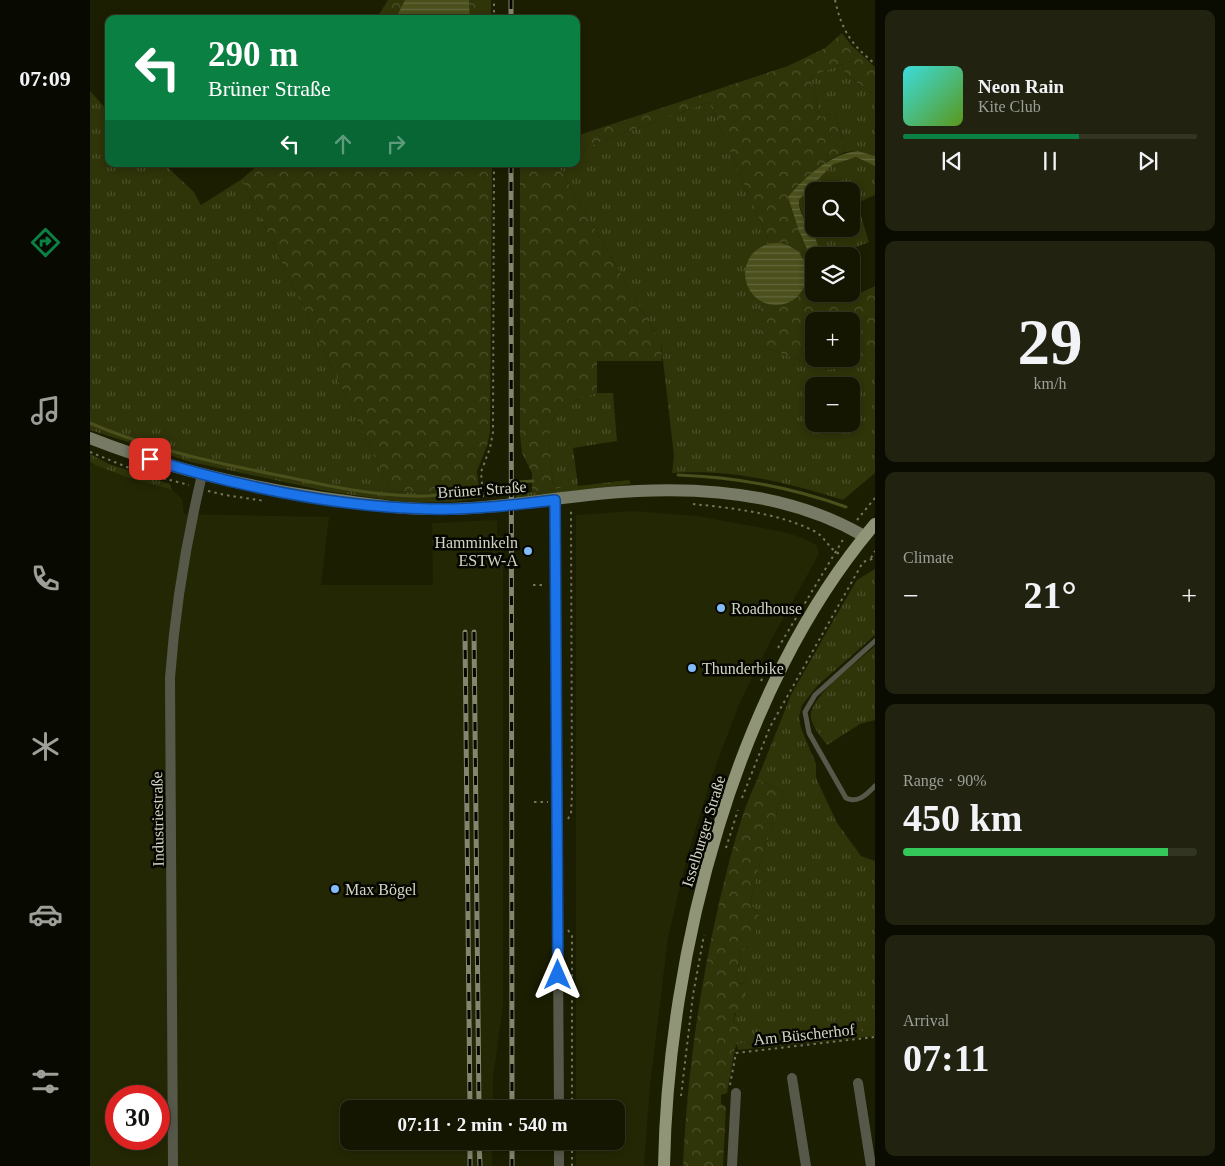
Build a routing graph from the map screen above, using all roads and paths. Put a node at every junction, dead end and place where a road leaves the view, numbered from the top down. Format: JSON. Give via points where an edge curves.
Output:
{"nodes":[{"id":1,"x":494,"y":0,"type":"edge"},
{"id":2,"x":835,"y":0,"type":"edge"},
{"id":3,"x":494,"y":15,"type":"edge"},
{"id":4,"x":875,"y":64,"type":"edge"},
{"id":5,"x":494,"y":167,"type":"edge"},
{"id":6,"x":90,"y":438,"type":"edge"},
{"id":7,"x":202,"y":475,"type":"junction"},
{"id":8,"x":875,"y":498,"type":"edge"},
{"id":9,"x":555,"y":500,"type":"junction"},
{"id":10,"x":688,"y":503,"type":"dead end"},
{"id":11,"x":484,"y":506,"type":"junction"},
{"id":12,"x":571,"y":509,"type":"dead end"},
{"id":13,"x":875,"y":524,"type":"edge"},
{"id":14,"x":851,"y":528,"type":"junction"},
{"id":15,"x":870,"y":539,"type":"edge"},
{"id":16,"x":875,"y":551,"type":"edge"},
{"id":17,"x":848,"y":557,"type":"junction"},
{"id":18,"x":870,"y":558,"type":"junction"},
{"id":19,"x":875,"y":558,"type":"edge"},
{"id":20,"x":863,"y":562,"type":"junction"},
{"id":21,"x":875,"y":641,"type":"edge"},
{"id":22,"x":875,"y":786,"type":"edge"},
{"id":23,"x":566,"y":821,"type":"dead end"},
{"id":24,"x":724,"y":856,"type":"dead end"},
{"id":25,"x":565,"y":924,"type":"dead end"},
{"id":26,"x":706,"y":929,"type":"dead end"},
{"id":27,"x":875,"y":1037,"type":"edge"},
{"id":28,"x":792,"y":1078,"type":"dead end"},
{"id":29,"x":858,"y":1082,"type":"dead end"},
{"id":30,"x":736,"y":1093,"type":"joint"},
{"id":31,"x":681,"y":1097,"type":"dead end"},
{"id":32,"x":558,"y":1100,"type":"edge"},
{"id":33,"x":572,"y":1100,"type":"edge"},
{"id":34,"x":559,"y":1150,"type":"edge"},
{"id":35,"x":572,"y":1150,"type":"edge"},
{"id":36,"x":173,"y":1166,"type":"edge"},
{"id":37,"x":559,"y":1166,"type":"edge"},
{"id":38,"x":572,"y":1166,"type":"edge"},
{"id":39,"x":664,"y":1166,"type":"edge"},
{"id":40,"x":732,"y":1166,"type":"edge"},
{"id":41,"x":806,"y":1166,"type":"edge"},
{"id":42,"x":871,"y":1166,"type":"edge"}],
"edges":[{"from":1,"to":3,"type":"path"},
{"from":2,"to":4,"type":"path","via":[[844,31]]},
{"from":5,"to":11,"type":"path","via":[[492,432],[490,448],[480,472]]},
{"from":6,"to":7,"type":"main road","name":"Brüner Straße"},
{"from":7,"to":11,"type":"main road","name":"Brüner Straße","via":[[269,489],[395,508]]},
{"from":7,"to":36,"type":"street","name":"Industriestraße","via":[[183,568],[170,678]]},
{"from":8,"to":14,"type":"path"},
{"from":9,"to":11,"type":"main road","name":"Brüner Straße"},
{"from":9,"to":14,"type":"main road","name":"Brüner Straße","via":[[637,491],[745,496],[807,510]]},
{"from":9,"to":32,"type":"street"},
{"from":10,"to":17,"type":"path","via":[[742,511],[802,527],[824,537],[834,552]]},
{"from":12,"to":23,"type":"path","via":[[572,794],[571,813]]},
{"from":13,"to":15,"type":"main road","name":"Isselburger Straße"},
{"from":14,"to":15,"type":"main road","name":"Brüner Straße"},
{"from":15,"to":17,"type":"main road","name":"Isselburger Straße"},
{"from":16,"to":18,"type":"path"},
{"from":17,"to":20,"type":"path"},
{"from":17,"to":39,"type":"main road","name":"Isselburger Straße","via":[[804,623],[780,668],[728,797],[696,906],[677,1010],[664,1128]]},
{"from":18,"to":19,"type":"path"},
{"from":18,"to":20,"type":"path"},
{"from":20,"to":24,"type":"path","via":[[770,727],[740,803]]},
{"from":21,"to":22,"type":"lane","via":[[815,695],[805,712],[809,733],[846,798],[854,800],[864,796]]},
{"from":25,"to":33,"type":"path","via":[[572,936]]},
{"from":26,"to":31,"type":"path","via":[[693,995]]},
{"from":27,"to":30,"type":"path","name":"Am Büscherhof","via":[[736,1053],[730,1087]]},
{"from":28,"to":41,"type":"street"},
{"from":29,"to":42,"type":"street"},
{"from":30,"to":40,"type":"street"},
{"from":34,"to":37,"type":"street"},
{"from":35,"to":38,"type":"path"}]}
